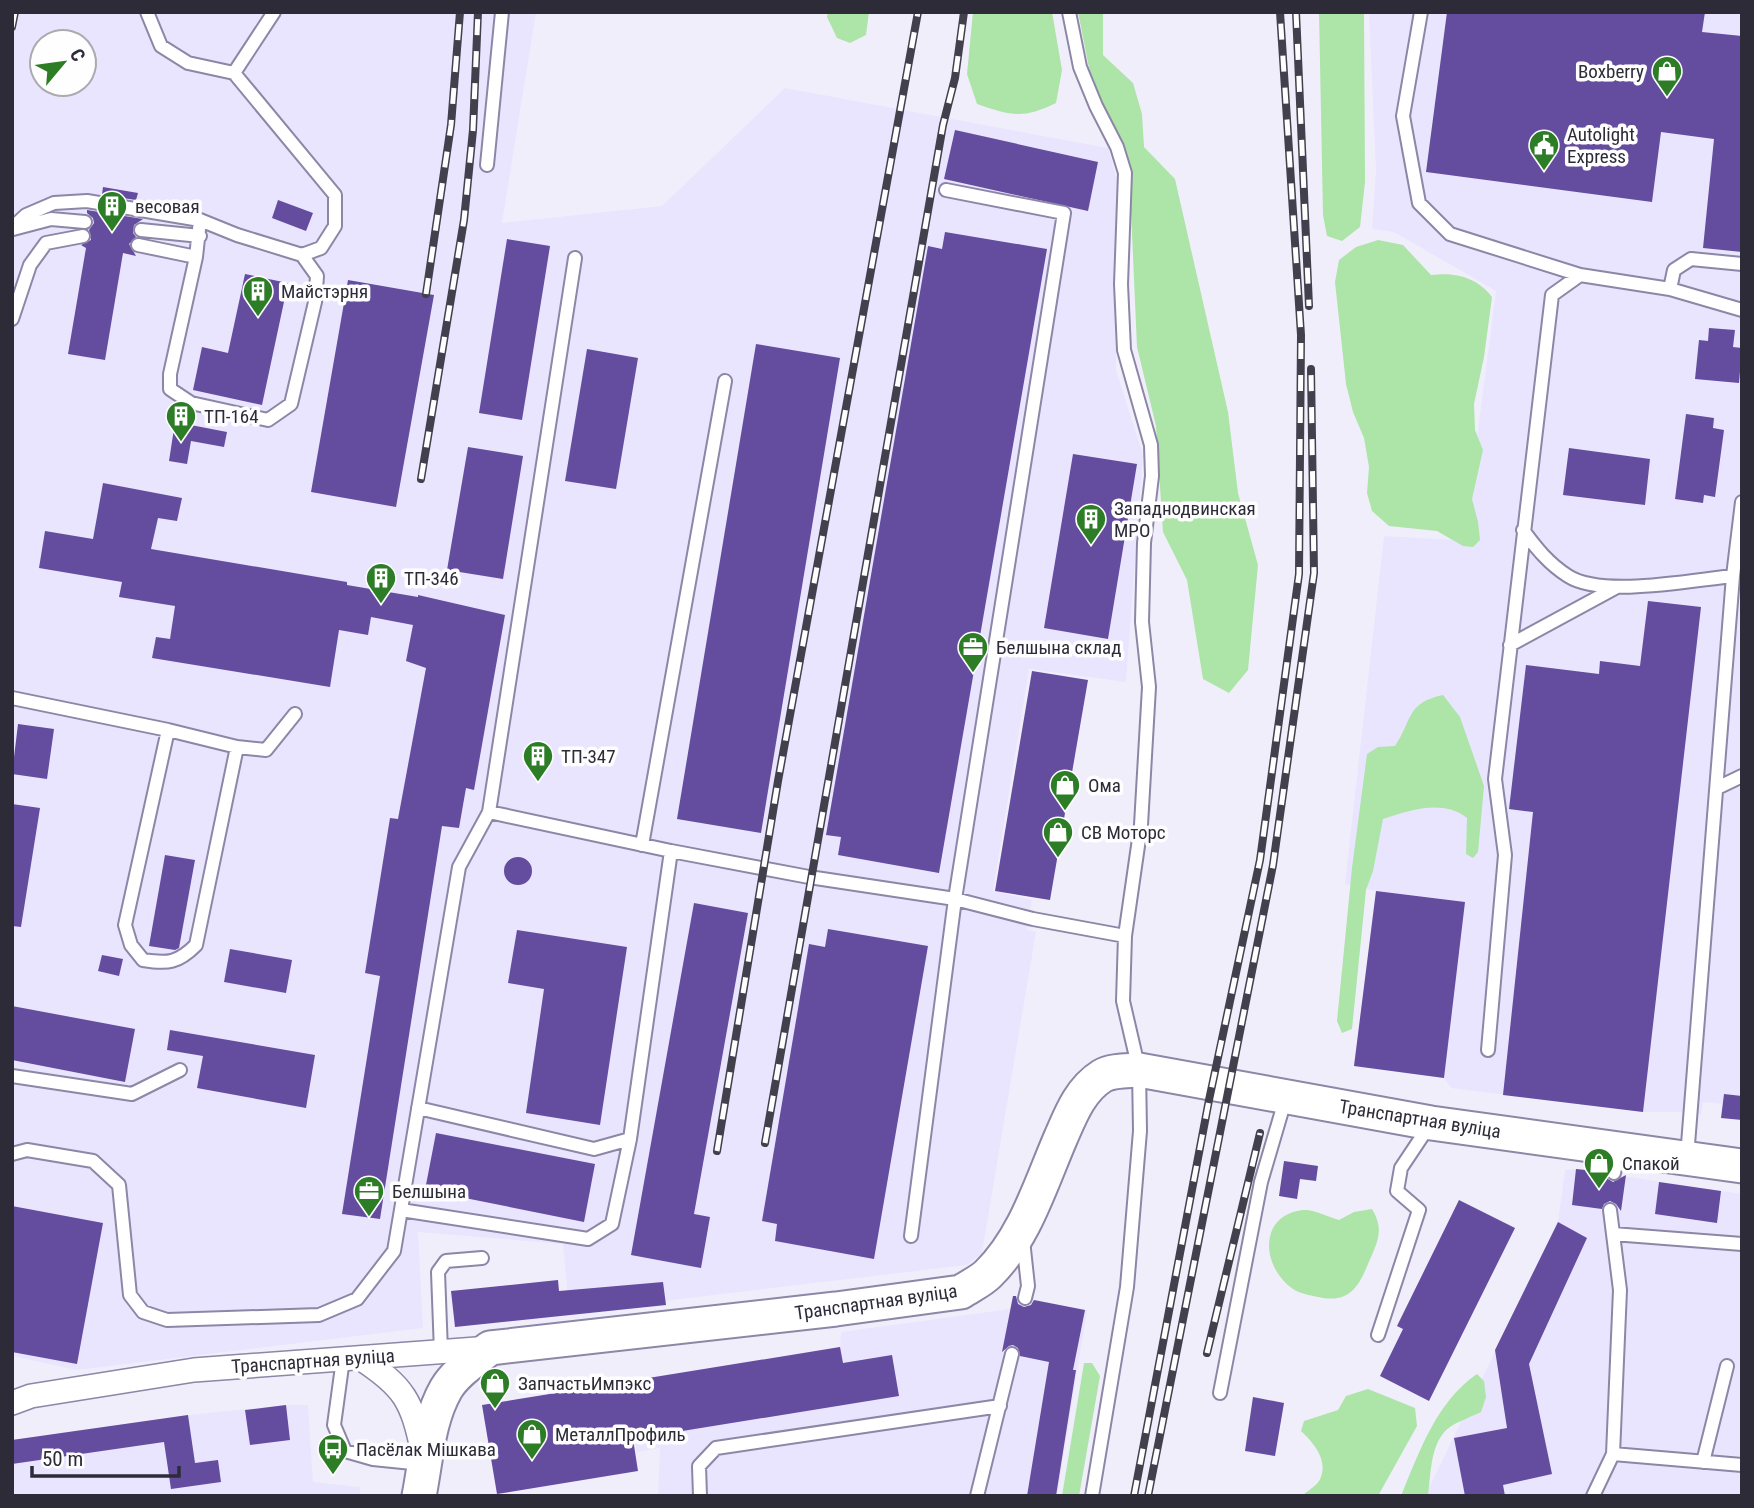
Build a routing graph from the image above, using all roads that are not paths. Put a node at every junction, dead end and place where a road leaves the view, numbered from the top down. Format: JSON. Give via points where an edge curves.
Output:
{"nodes":[{"id":1,"x":147,"y":12,"type":"edge"},
{"id":2,"x":275,"y":12,"type":"edge"},
{"id":3,"x":502,"y":12,"type":"edge"},
{"id":4,"x":1069,"y":12,"type":"edge"},
{"id":5,"x":1421,"y":12,"type":"edge"},
{"id":6,"x":234,"y":72,"type":"junction"},
{"id":7,"x":487,"y":165,"type":"dead end"},
{"id":8,"x":946,"y":190,"type":"dead end"},
{"id":9,"x":200,"y":219,"type":"junction"},
{"id":10,"x":85,"y":222,"type":"dead end"},
{"id":11,"x":12,"y":228,"type":"edge"},
{"id":12,"x":141,"y":230,"type":"dead end"},
{"id":13,"x":83,"y":236,"type":"dead end"},
{"id":14,"x":200,"y":236,"type":"junction"},
{"id":15,"x":138,"y":245,"type":"dead end"},
{"id":16,"x":302,"y":255,"type":"junction"},
{"id":17,"x":196,"y":257,"type":"junction"},
{"id":18,"x":575,"y":258,"type":"dead end"},
{"id":19,"x":1742,"y":264,"type":"edge"},
{"id":20,"x":1580,"y":275,"type":"junction"},
{"id":21,"x":1670,"y":289,"type":"junction"},
{"id":22,"x":1742,"y":310,"type":"edge"},
{"id":23,"x":12,"y":319,"type":"edge"},
{"id":24,"x":725,"y":381,"type":"dead end"},
{"id":25,"x":1742,"y":502,"type":"edge"},
{"id":26,"x":1523,"y":530,"type":"junction"},
{"id":27,"x":1733,"y":576,"type":"junction"},
{"id":28,"x":1618,"y":587,"type":"junction"},
{"id":29,"x":1736,"y":609,"type":"edge"},
{"id":30,"x":1510,"y":645,"type":"junction"},
{"id":31,"x":12,"y":698,"type":"edge"},
{"id":32,"x":295,"y":714,"type":"dead end"},
{"id":33,"x":168,"y":730,"type":"junction"},
{"id":34,"x":237,"y":747,"type":"junction"},
{"id":35,"x":1742,"y":776,"type":"edge"},
{"id":36,"x":1717,"y":788,"type":"junction"},
{"id":37,"x":489,"y":812,"type":"junction"},
{"id":38,"x":642,"y":845,"type":"junction"},
{"id":39,"x":671,"y":851,"type":"junction"},
{"id":40,"x":955,"y":899,"type":"junction"},
{"id":41,"x":1125,"y":936,"type":"junction"},
{"id":42,"x":1488,"y":1050,"type":"dead end"},
{"id":43,"x":180,"y":1070,"type":"dead end"},
{"id":44,"x":1139,"y":1070,"type":"junction"},
{"id":45,"x":12,"y":1076,"type":"edge"},
{"id":46,"x":1286,"y":1097,"type":"junction"},
{"id":47,"x":418,"y":1108,"type":"junction"},
{"id":48,"x":1431,"y":1122,"type":"junction"},
{"id":49,"x":630,"y":1139,"type":"junction"},
{"id":50,"x":12,"y":1154,"type":"edge"},
{"id":51,"x":1687,"y":1158,"type":"junction"},
{"id":52,"x":1742,"y":1166,"type":"edge"},
{"id":53,"x":401,"y":1210,"type":"junction"},
{"id":54,"x":1610,"y":1210,"type":"dead end"},
{"id":55,"x":1022,"y":1226,"type":"junction"},
{"id":56,"x":1614,"y":1234,"type":"junction"},
{"id":57,"x":911,"y":1236,"type":"dead end"},
{"id":58,"x":1742,"y":1244,"type":"edge"},
{"id":59,"x":482,"y":1258,"type":"dead end"},
{"id":60,"x":1025,"y":1298,"type":"dead end"},
{"id":61,"x":1378,"y":1335,"type":"dead end"},
{"id":62,"x":489,"y":1348,"type":"junction"},
{"id":63,"x":442,"y":1352,"type":"junction"},
{"id":64,"x":1012,"y":1354,"type":"dead end"},
{"id":65,"x":351,"y":1358,"type":"junction"},
{"id":66,"x":1727,"y":1366,"type":"dead end"},
{"id":67,"x":1220,"y":1393,"type":"dead end"},
{"id":68,"x":19,"y":1397,"type":"edge"},
{"id":69,"x":1000,"y":1406,"type":"junction"},
{"id":70,"x":1613,"y":1454,"type":"junction"},
{"id":71,"x":1703,"y":1462,"type":"junction"},
{"id":72,"x":1742,"y":1465,"type":"edge"},
{"id":73,"x":422,"y":1480,"type":"edge"},
{"id":74,"x":700,"y":1496,"type":"edge"},
{"id":75,"x":978,"y":1496,"type":"edge"},
{"id":76,"x":1092,"y":1496,"type":"edge"},
{"id":77,"x":1594,"y":1496,"type":"edge"}],
"edges":[{"from":1,"to":6,"type":"lane","via":[[162,46],[188,63]]},
{"from":2,"to":6,"type":"lane"},
{"from":3,"to":7,"type":"lane"},
{"from":4,"to":41,"type":"lane","via":[[1080,67],[1125,173],[1124,350],[1151,444],[1142,622],[1149,687],[1141,824]]},
{"from":5,"to":20,"type":"lane","via":[[1403,116],[1419,203],[1450,234]]},
{"from":6,"to":16,"type":"lane","via":[[335,195],[335,226],[321,248]]},
{"from":8,"to":40,"type":"lane","via":[[1064,213]]},
{"from":9,"to":11,"type":"lane","via":[[87,201],[54,204],[26,215]]},
{"from":9,"to":14,"type":"lane"},
{"from":9,"to":16,"type":"lane"},
{"from":10,"to":11,"type":"lane","via":[[51,219]]},
{"from":12,"to":14,"type":"lane"},
{"from":13,"to":23,"type":"lane","via":[[46,243],[30,265]]},
{"from":14,"to":17,"type":"lane"},
{"from":15,"to":17,"type":"lane"},
{"from":16,"to":17,"type":"lane","via":[[317,276],[315,302],[291,404],[268,420],[191,403],[170,389]]},
{"from":18,"to":37,"type":"lane"},
{"from":19,"to":21,"type":"lane","via":[[1691,259],[1674,270]]},
{"from":20,"to":21,"type":"lane"},
{"from":20,"to":26,"type":"lane","via":[[1552,295]]},
{"from":21,"to":22,"type":"lane"},
{"from":24,"to":38,"type":"lane"},
{"from":25,"to":27,"type":"lane"},
{"from":26,"to":28,"type":"lane","via":[[1543,556],[1570,578]]},
{"from":26,"to":30,"type":"lane"},
{"from":27,"to":28,"type":"lane"},
{"from":27,"to":29,"type":"lane"},
{"from":28,"to":30,"type":"lane"},
{"from":29,"to":36,"type":"lane"},
{"from":30,"to":42,"type":"lane","via":[[1494,779],[1505,855]]},
{"from":31,"to":33,"type":"lane"},
{"from":32,"to":34,"type":"lane","via":[[265,750]]},
{"from":33,"to":34,"type":"lane"},
{"from":33,"to":34,"type":"lane","via":[[125,925],[131,946],[144,960],[174,960],[196,945]]},
{"from":35,"to":36,"type":"lane"},
{"from":36,"to":51,"type":"lane"},
{"from":37,"to":38,"type":"lane"},
{"from":37,"to":47,"type":"lane","via":[[459,867]]},
{"from":38,"to":39,"type":"lane"},
{"from":39,"to":40,"type":"lane"},
{"from":39,"to":49,"type":"lane"},
{"from":40,"to":41,"type":"lane"},
{"from":40,"to":57,"type":"lane"},
{"from":41,"to":44,"type":"lane","via":[[1123,1001]]},
{"from":43,"to":45,"type":"lane","via":[[132,1094]]},
{"from":44,"to":46,"type":"main road","name":"Транспартная вуліца"},
{"from":44,"to":55,"type":"main road","name":"Транспартная вуліца","via":[[1105,1073],[1088,1087],[1075,1105]]},
{"from":44,"to":76,"type":"lane","via":[[1127,1287]]},
{"from":46,"to":48,"type":"main road","name":"Транспартная вуліца"},
{"from":46,"to":67,"type":"lane","via":[[1261,1182]]},
{"from":47,"to":49,"type":"lane","via":[[594,1149]]},
{"from":47,"to":53,"type":"lane"},
{"from":48,"to":51,"type":"main road","name":"Транспартная вуліца","via":[[1616,1161]]},
{"from":48,"to":61,"type":"lane","via":[[1401,1168],[1397,1191],[1419,1210]]},
{"from":49,"to":53,"type":"lane","via":[[612,1224],[588,1239]]},
{"from":50,"to":53,"type":"lane","via":[[27,1150],[93,1161],[119,1185],[130,1295],[143,1312],[167,1320],[318,1315],[357,1299],[394,1251]]},
{"from":51,"to":52,"type":"main road","name":"Транспартная вуліца"},
{"from":54,"to":56,"type":"lane"},
{"from":55,"to":60,"type":"lane"},
{"from":55,"to":62,"type":"main road","name":"Транспартная вуліца","via":[[988,1274],[961,1292]]},
{"from":56,"to":58,"type":"lane"},
{"from":56,"to":70,"type":"lane","via":[[1620,1290]]},
{"from":59,"to":63,"type":"lane","via":[[446,1261],[438,1272]]},
{"from":62,"to":63,"type":"street","name":"Транспартная вуліца"},
{"from":62,"to":73,"type":"main road","via":[[446,1388],[434,1416]]},
{"from":63,"to":65,"type":"street","name":"Транспартная вуліца"},
{"from":64,"to":69,"type":"lane"},
{"from":65,"to":68,"type":"street","name":"Транспартная вуліца","via":[[194,1370]]},
{"from":65,"to":73,"type":"street","via":[[387,1375],[407,1398],[417,1424]]},
{"from":65,"to":73,"type":"lane","via":[[334,1425],[345,1451]]},
{"from":66,"to":71,"type":"lane"},
{"from":69,"to":74,"type":"lane","via":[[716,1448],[699,1466]]},
{"from":69,"to":75,"type":"lane"},
{"from":70,"to":71,"type":"lane"},
{"from":70,"to":77,"type":"lane"},
{"from":71,"to":72,"type":"lane"}]}
